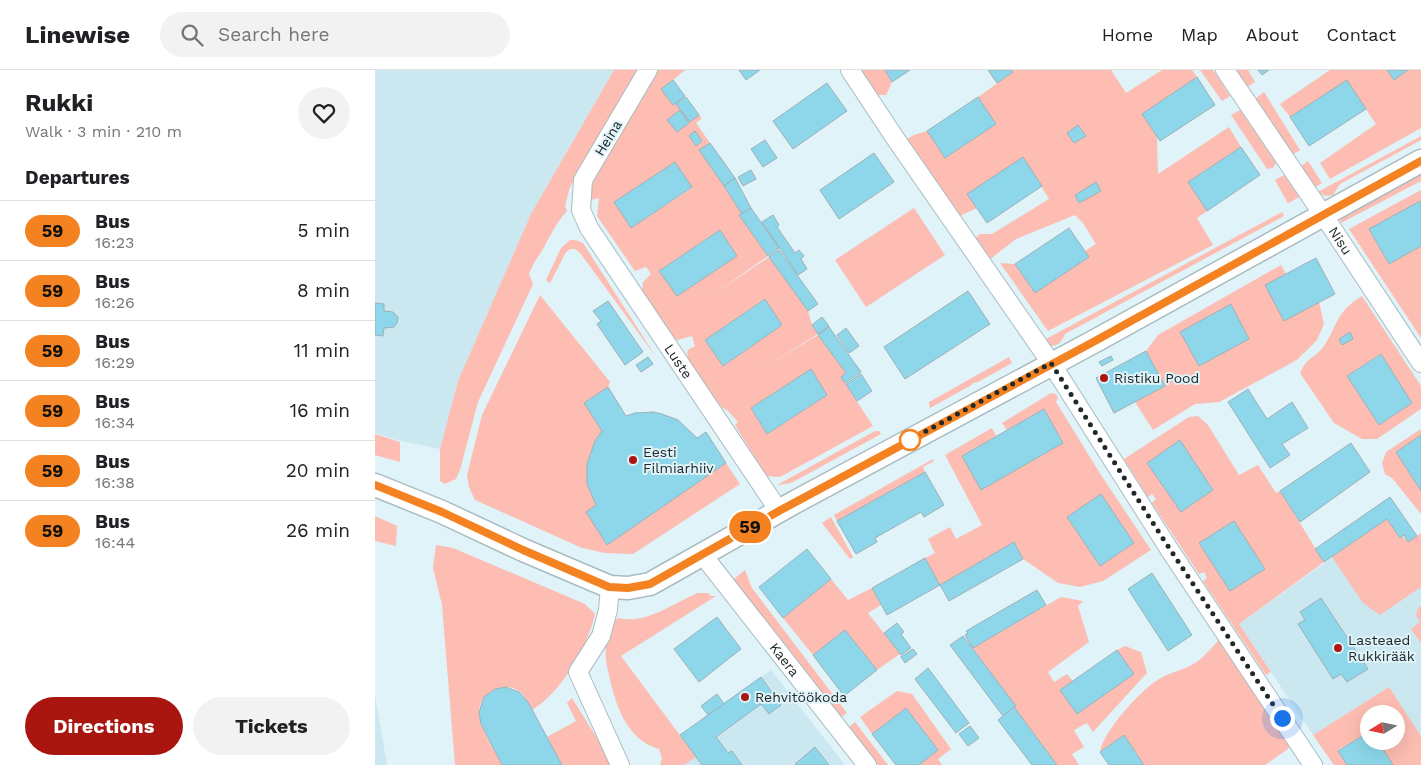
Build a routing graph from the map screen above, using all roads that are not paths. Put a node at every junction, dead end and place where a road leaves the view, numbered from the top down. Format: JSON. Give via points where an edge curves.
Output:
{"nodes":[{"id":1,"x":649,"y":70,"type":"edge"},
{"id":2,"x":850,"y":70,"type":"edge"},
{"id":3,"x":1225,"y":70,"type":"edge"},
{"id":4,"x":1421,"y":161,"type":"edge"},
{"id":5,"x":581,"y":210,"type":"joint"},
{"id":6,"x":1323,"y":215,"type":"junction"},
{"id":7,"x":1051,"y":363,"type":"junction"},
{"id":8,"x":1421,"y":363,"type":"edge"},
{"id":9,"x":375,"y":485,"type":"edge"},
{"id":10,"x":779,"y":511,"type":"junction"},
{"id":11,"x":702,"y":554,"type":"junction"},
{"id":12,"x":609,"y":587,"type":"junction"},
{"id":13,"x":620,"y":765,"type":"edge"},
{"id":14,"x":867,"y":765,"type":"edge"},
{"id":15,"x":1313,"y":765,"type":"edge"}],
"edges":[{"from":1,"to":5,"type":"street","name":"Heina","via":[[583,180]]},
{"from":2,"to":7,"type":"street"},
{"from":3,"to":6,"type":"street","name":"Nisu"},
{"from":4,"to":6,"type":"street"},
{"from":5,"to":10,"type":"street","name":"Luste","via":[[589,228]]},
{"from":6,"to":7,"type":"street"},
{"from":6,"to":8,"type":"street","name":"Nisu"},
{"from":7,"to":10,"type":"street"},
{"from":7,"to":15,"type":"street","via":[[1164,541]]},
{"from":9,"to":12,"type":"street"},
{"from":10,"to":11,"type":"street"},
{"from":11,"to":12,"type":"street","via":[[650,584]]},
{"from":11,"to":14,"type":"street","name":"Kaera"},
{"from":12,"to":13,"type":"street","via":[[608,610],[601,636],[578,672]]}]}
